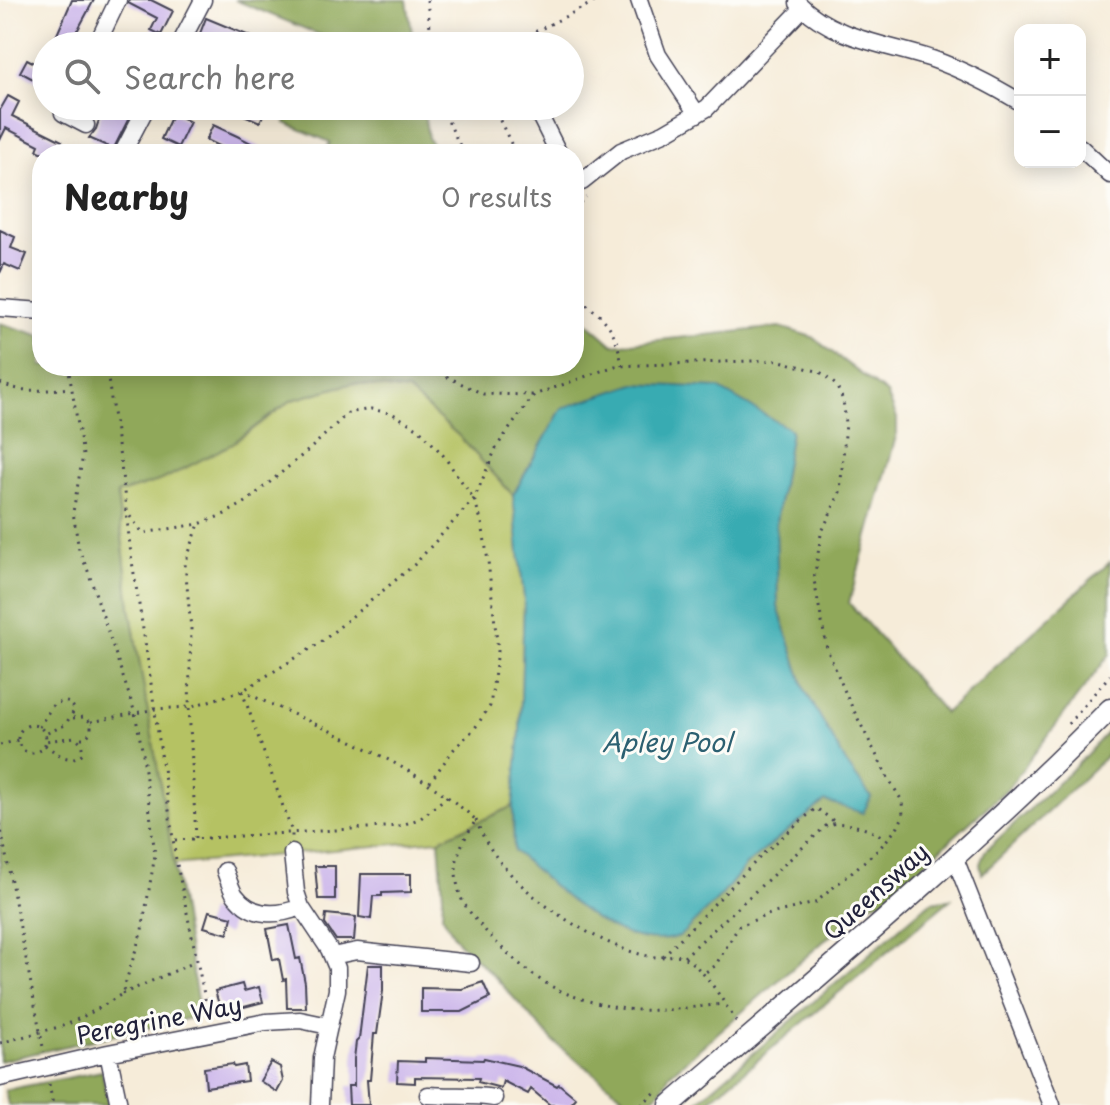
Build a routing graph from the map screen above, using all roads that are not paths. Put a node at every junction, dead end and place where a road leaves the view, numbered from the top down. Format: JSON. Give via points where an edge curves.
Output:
{"nodes":[{"id":1,"x":118,"y":0,"type":"edge"},
{"id":2,"x":203,"y":0,"type":"edge"},
{"id":3,"x":639,"y":0,"type":"edge"},
{"id":4,"x":799,"y":4,"type":"edge"},
{"id":5,"x":103,"y":32,"type":"edge"},
{"id":6,"x":188,"y":32,"type":"edge"},
{"id":7,"x":1014,"y":99,"type":"edge"},
{"id":8,"x":697,"y":114,"type":"junction"},
{"id":9,"x":76,"y":120,"type":"edge"},
{"id":10,"x":140,"y":120,"type":"edge"},
{"id":11,"x":542,"y":120,"type":"edge"},
{"id":12,"x":86,"y":125,"type":"dead end"},
{"id":13,"x":127,"y":144,"type":"edge"},
{"id":14,"x":554,"y":144,"type":"edge"},
{"id":15,"x":1086,"y":152,"type":"edge"},
{"id":16,"x":1108,"y":169,"type":"edge"},
{"id":17,"x":584,"y":180,"type":"edge"},
{"id":18,"x":0,"y":308,"type":"edge"},
{"id":19,"x":32,"y":310,"type":"edge"},
{"id":20,"x":1110,"y":709,"type":"edge"},
{"id":21,"x":292,"y":853,"type":"road end"},
{"id":22,"x":954,"y":856,"type":"junction"},
{"id":23,"x":225,"y":871,"type":"dead end"},
{"id":24,"x":301,"y":907,"type":"junction"},
{"id":25,"x":332,"y":956,"type":"junction"},
{"id":26,"x":471,"y":963,"type":"dead end"},
{"id":27,"x":329,"y":1026,"type":"junction"},
{"id":28,"x":108,"y":1053,"type":"junction"},
{"id":29,"x":0,"y":1078,"type":"edge"},
{"id":30,"x":428,"y":1095,"type":"dead end"},
{"id":31,"x":666,"y":1096,"type":"edge"},
{"id":32,"x":494,"y":1098,"type":"dead end"},
{"id":33,"x":462,"y":1101,"type":"edge"},
{"id":34,"x":119,"y":1105,"type":"edge"},
{"id":35,"x":320,"y":1105,"type":"edge"},
{"id":36,"x":1052,"y":1105,"type":"edge"}],
"edges":[{"from":1,"to":5,"type":"street"},
{"from":2,"to":6,"type":"street"},
{"from":3,"to":8,"type":"street","via":[[658,55]]},
{"from":4,"to":7,"type":"street","via":[[835,30],[951,66]]},
{"from":4,"to":8,"type":"street"},
{"from":8,"to":17,"type":"street","via":[[621,151]]},
{"from":9,"to":12,"type":"street"},
{"from":10,"to":13,"type":"street"},
{"from":11,"to":14,"type":"street"},
{"from":15,"to":16,"type":"street"},
{"from":18,"to":19,"type":"street"},
{"from":20,"to":22,"type":"main road","name":"Queensway"},
{"from":21,"to":24,"type":"street"},
{"from":22,"to":31,"type":"main road","name":"Queensway","via":[[748,1038]]},
{"from":22,"to":36,"type":"street"},
{"from":23,"to":24,"type":"street","via":[[235,895],[249,907],[283,914]]},
{"from":24,"to":25,"type":"street"},
{"from":25,"to":26,"type":"street","via":[[357,951]]},
{"from":25,"to":27,"type":"street","via":[[337,990]]},
{"from":27,"to":28,"type":"street","name":"Peregrine Way","via":[[266,1022]]},
{"from":27,"to":35,"type":"street"},
{"from":28,"to":29,"type":"street","name":"Peregrine Way"},
{"from":28,"to":34,"type":"street"},
{"from":30,"to":33,"type":"street"},
{"from":32,"to":33,"type":"street","via":[[470,1093]]}]}
